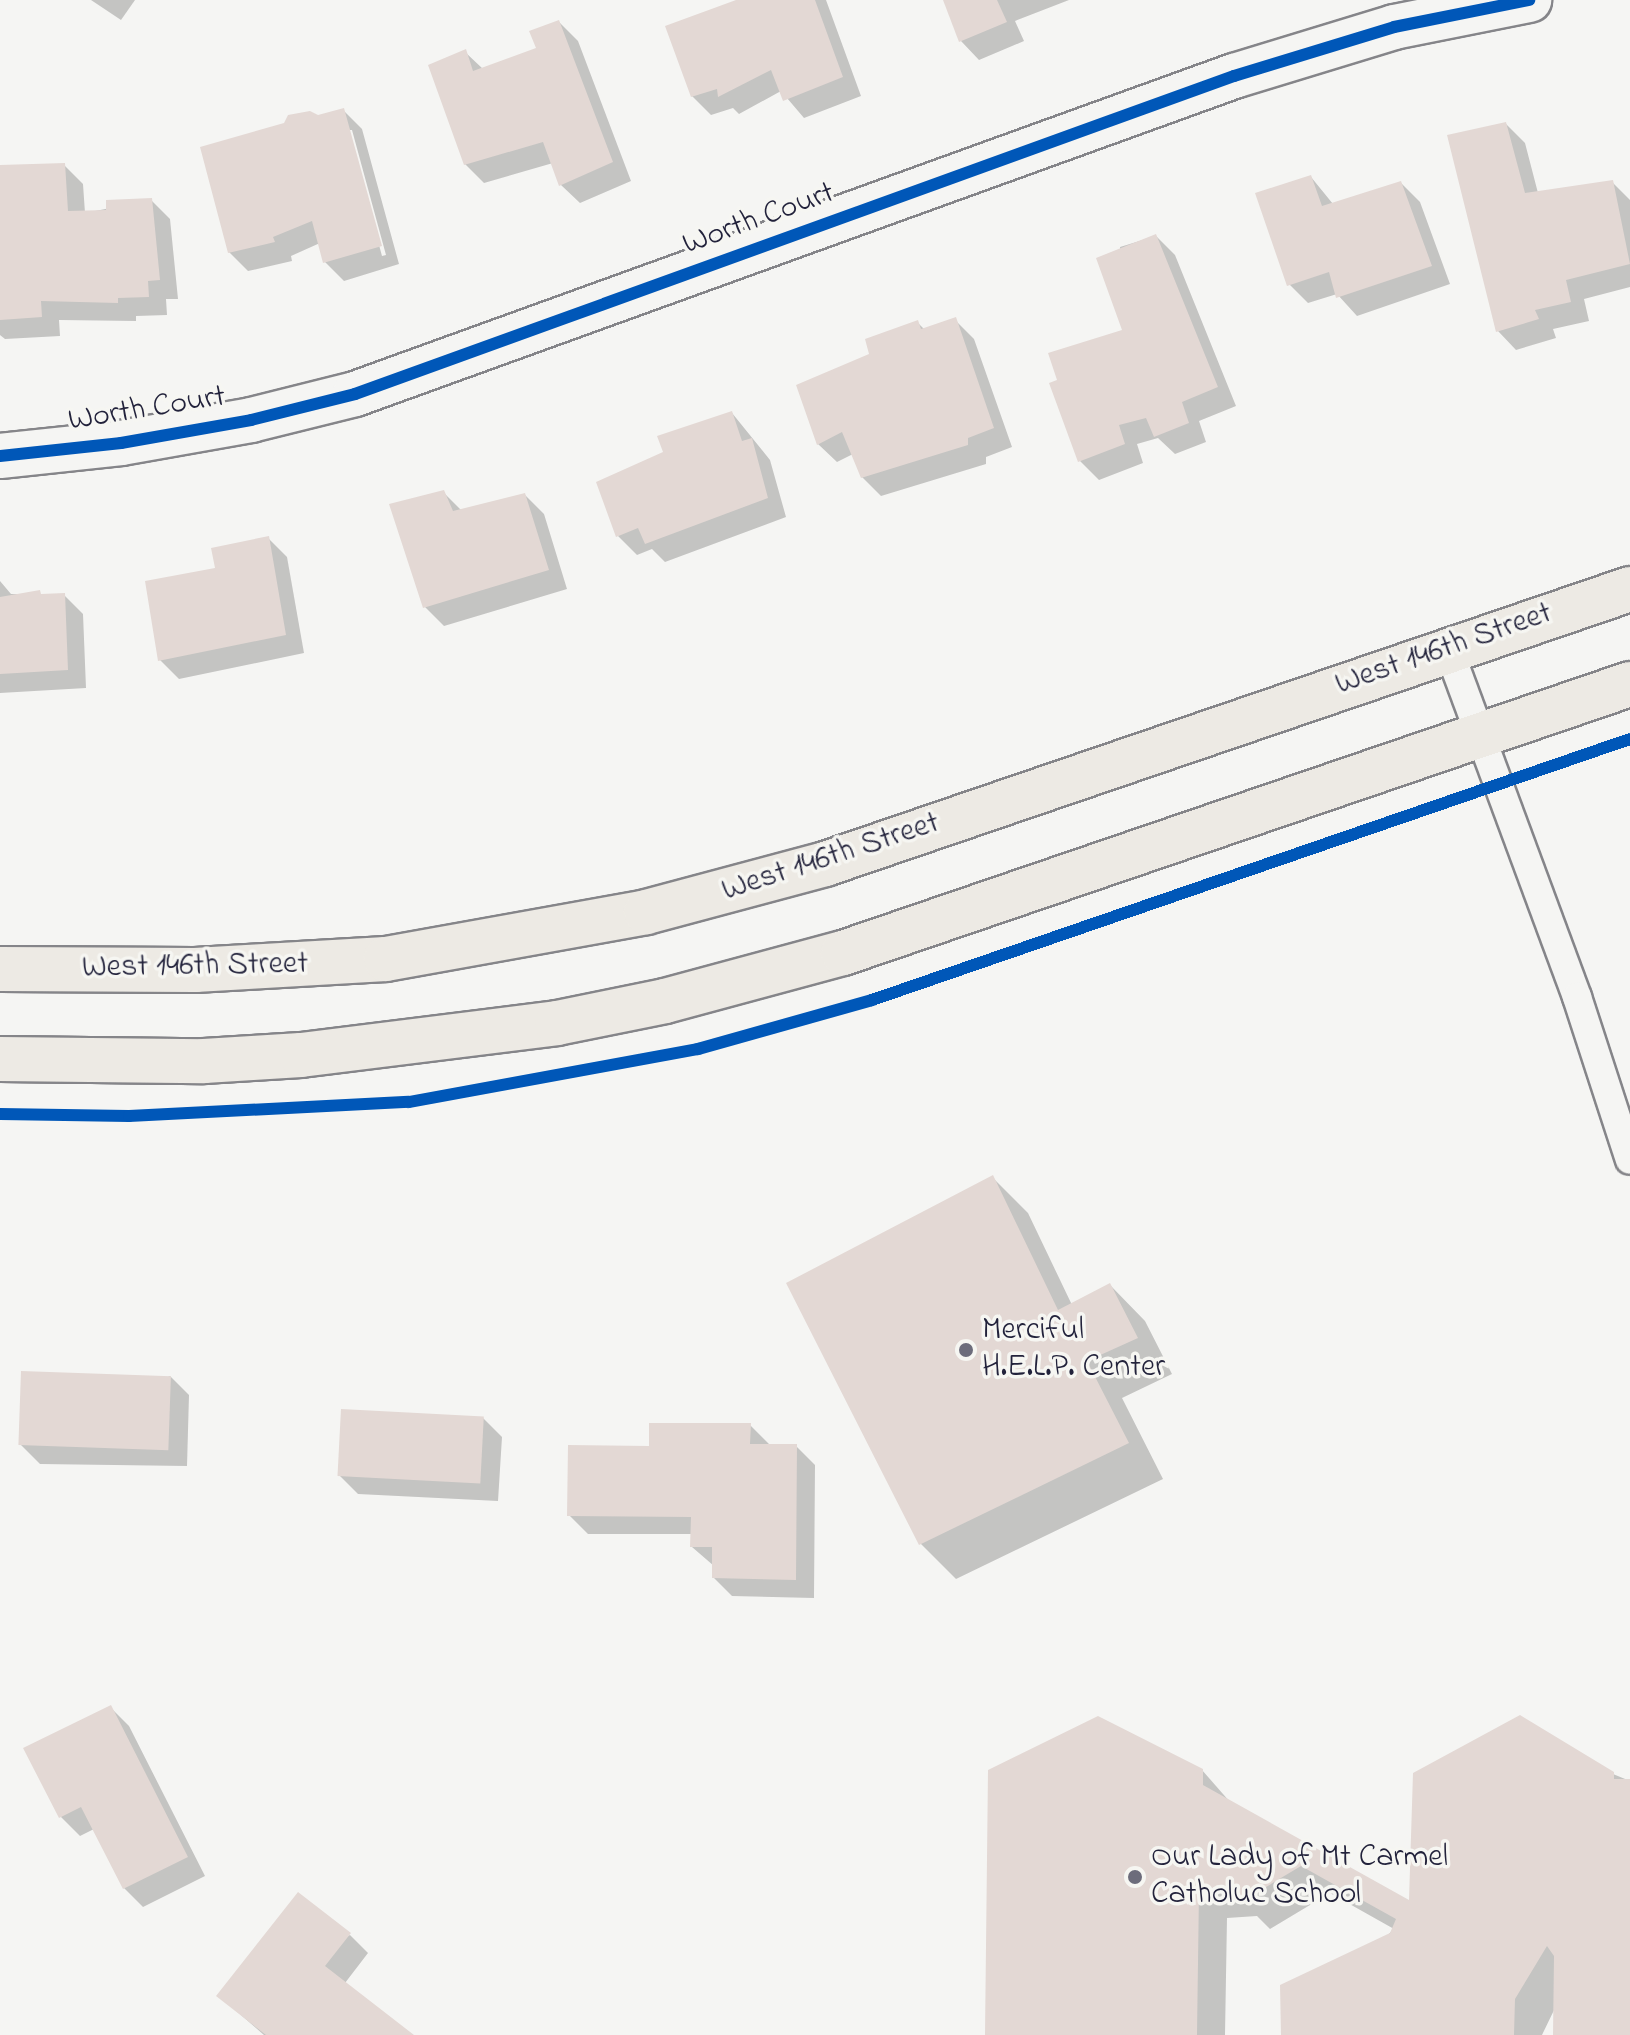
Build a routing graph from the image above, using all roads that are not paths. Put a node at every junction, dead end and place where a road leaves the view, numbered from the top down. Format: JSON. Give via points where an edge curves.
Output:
{"nodes":[{"id":1,"x":1529,"y":0,"type":"edge"},
{"id":2,"x":0,"y":456,"type":"edge"},
{"id":3,"x":1630,"y":589,"type":"edge"},
{"id":4,"x":1448,"y":648,"type":"junction"},
{"id":5,"x":1630,"y":684,"type":"edge"},
{"id":6,"x":1479,"y":734,"type":"junction"},
{"id":7,"x":0,"y":969,"type":"edge"},
{"id":8,"x":0,"y":1059,"type":"edge"},
{"id":9,"x":1630,"y":1160,"type":"edge"}],
"edges":[{"from":1,"to":2,"type":"street","name":"Worth Court","via":[[1394,27],[1234,76],[355,394],[121,443]]},
{"from":3,"to":4,"type":"main road","name":"West 146th Street"},
{"from":4,"to":6,"type":"lane"},
{"from":4,"to":7,"type":"main road","name":"West 146th Street","via":[[825,864],[646,912],[370,960],[195,970]]},
{"from":5,"to":6,"type":"main road"},
{"from":6,"to":8,"type":"main road","via":[[858,948],[665,1001],[557,1023],[316,1054],[204,1061]]},
{"from":6,"to":9,"type":"lane","via":[[1577,997]]}]}
